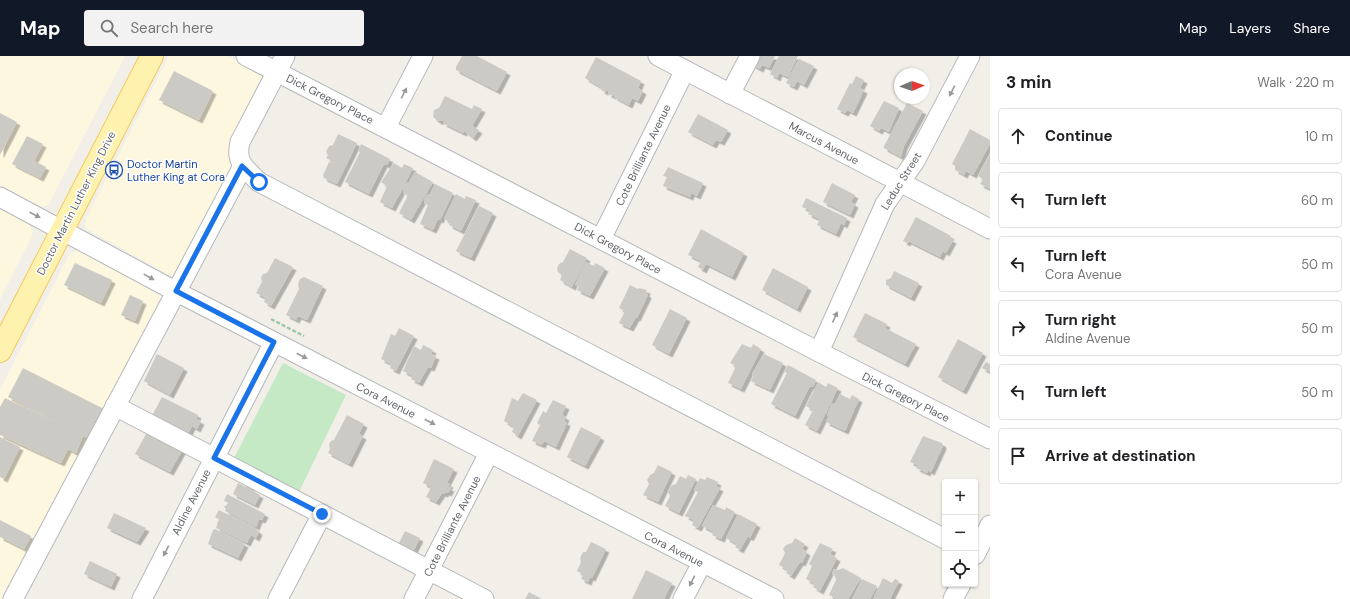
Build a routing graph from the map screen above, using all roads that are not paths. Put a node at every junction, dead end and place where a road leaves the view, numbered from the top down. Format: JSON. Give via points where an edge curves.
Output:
{"nodes":[{"id":1,"x":152,"y":56,"type":"edge"},
{"id":2,"x":246,"y":56,"type":"edge"},
{"id":3,"x":422,"y":56,"type":"edge"},
{"id":4,"x":658,"y":56,"type":"edge"},
{"id":5,"x":750,"y":56,"type":"edge"},
{"id":6,"x":970,"y":56,"type":"edge"},
{"id":7,"x":281,"y":64,"type":"edge"},
{"id":8,"x":685,"y":70,"type":"junction"},
{"id":9,"x":730,"y":94,"type":"junction"},
{"id":10,"x":386,"y":127,"type":"junction"},
{"id":11,"x":242,"y":166,"type":"junction"},
{"id":12,"x":900,"y":182,"type":"junction"},
{"id":13,"x":0,"y":197,"type":"edge"},
{"id":14,"x":63,"y":229,"type":"junction"},
{"id":15,"x":990,"y":229,"type":"edge"},
{"id":16,"x":601,"y":239,"type":"junction"},
{"id":17,"x":176,"y":291,"type":"junction"},
{"id":18,"x":274,"y":342,"type":"junction"},
{"id":19,"x":0,"y":350,"type":"edge"},
{"id":20,"x":818,"y":352,"type":"junction"},
{"id":21,"x":115,"y":406,"type":"junction"},
{"id":22,"x":990,"y":439,"type":"edge"},
{"id":23,"x":489,"y":453,"type":"junction"},
{"id":24,"x":214,"y":458,"type":"junction"},
{"id":25,"x":322,"y":514,"type":"junction"},
{"id":26,"x":990,"y":525,"type":"edge"},
{"id":27,"x":942,"y":537,"type":"edge"},
{"id":28,"x":977,"y":551,"type":"edge"},
{"id":29,"x":702,"y":563,"type":"junction"},
{"id":30,"x":429,"y":570,"type":"junction"},
{"id":31,"x":959,"y":587,"type":"edge"},
{"id":32,"x":13,"y":599,"type":"edge"},
{"id":33,"x":142,"y":599,"type":"edge"},
{"id":34,"x":278,"y":599,"type":"edge"},
{"id":35,"x":414,"y":599,"type":"edge"},
{"id":36,"x":484,"y":599,"type":"edge"},
{"id":37,"x":683,"y":599,"type":"edge"},
{"id":38,"x":774,"y":599,"type":"edge"},
{"id":39,"x":953,"y":599,"type":"edge"}],
"edges":[{"from":1,"to":14,"type":"main road","name":"Doctor Martin Luther King Drive"},
{"from":2,"to":7,"type":"street","name":"Dick Gregory Place"},
{"from":10,"to":3,"type":"street","one_way":true},
{"from":4,"to":8,"type":"street","name":"Marcus Avenue"},
{"from":5,"to":9,"type":"street"},
{"from":6,"to":12,"type":"street","name":"Leduc Street","one_way":true,"via":[[915,161]]},
{"from":7,"to":10,"type":"street","name":"Dick Gregory Place"},
{"from":7,"to":11,"type":"street","via":[[240,142],[237,154]]},
{"from":8,"to":9,"type":"street","name":"Marcus Avenue"},
{"from":8,"to":16,"type":"street","name":"Cote Brilliante Avenue"},
{"from":9,"to":12,"type":"street","name":"Marcus Avenue"},
{"from":10,"to":16,"type":"street","name":"Dick Gregory Place"},
{"from":11,"to":17,"type":"street"},
{"from":11,"to":27,"type":"street","via":[[259,182]]},
{"from":12,"to":15,"type":"street","name":"Marcus Avenue"},
{"from":20,"to":12,"type":"street","name":"Leduc Street","one_way":true,"via":[[885,204]]},
{"from":13,"to":14,"type":"street","name":"Cora Avenue","one_way":true},
{"from":14,"to":17,"type":"street","name":"Cora Avenue","one_way":true},
{"from":14,"to":19,"type":"main road","name":"Doctor Martin Luther King Drive"},
{"from":16,"to":20,"type":"street","name":"Dick Gregory Place"},
{"from":17,"to":18,"type":"street","name":"Cora Avenue"},
{"from":17,"to":21,"type":"street"},
{"from":18,"to":23,"type":"street","name":"Cora Avenue","one_way":true},
{"from":18,"to":24,"type":"street","name":"Aldine Avenue"},
{"from":20,"to":22,"type":"street","name":"Dick Gregory Place"},
{"from":21,"to":24,"type":"street"},
{"from":21,"to":32,"type":"street"},
{"from":23,"to":29,"type":"street","name":"Cora Avenue"},
{"from":23,"to":30,"type":"street","name":"Cote Brilliante Avenue"},
{"from":24,"to":25,"type":"street"},
{"from":24,"to":33,"type":"street","name":"Aldine Avenue","one_way":true},
{"from":25,"to":30,"type":"street"},
{"from":25,"to":34,"type":"street"},
{"from":26,"to":28,"type":"street"},
{"from":29,"to":37,"type":"street","one_way":true},
{"from":29,"to":38,"type":"street","name":"Cora Avenue"},
{"from":30,"to":35,"type":"street","name":"Cote Brilliante Avenue"},
{"from":30,"to":36,"type":"street"},
{"from":31,"to":39,"type":"street"}]}
